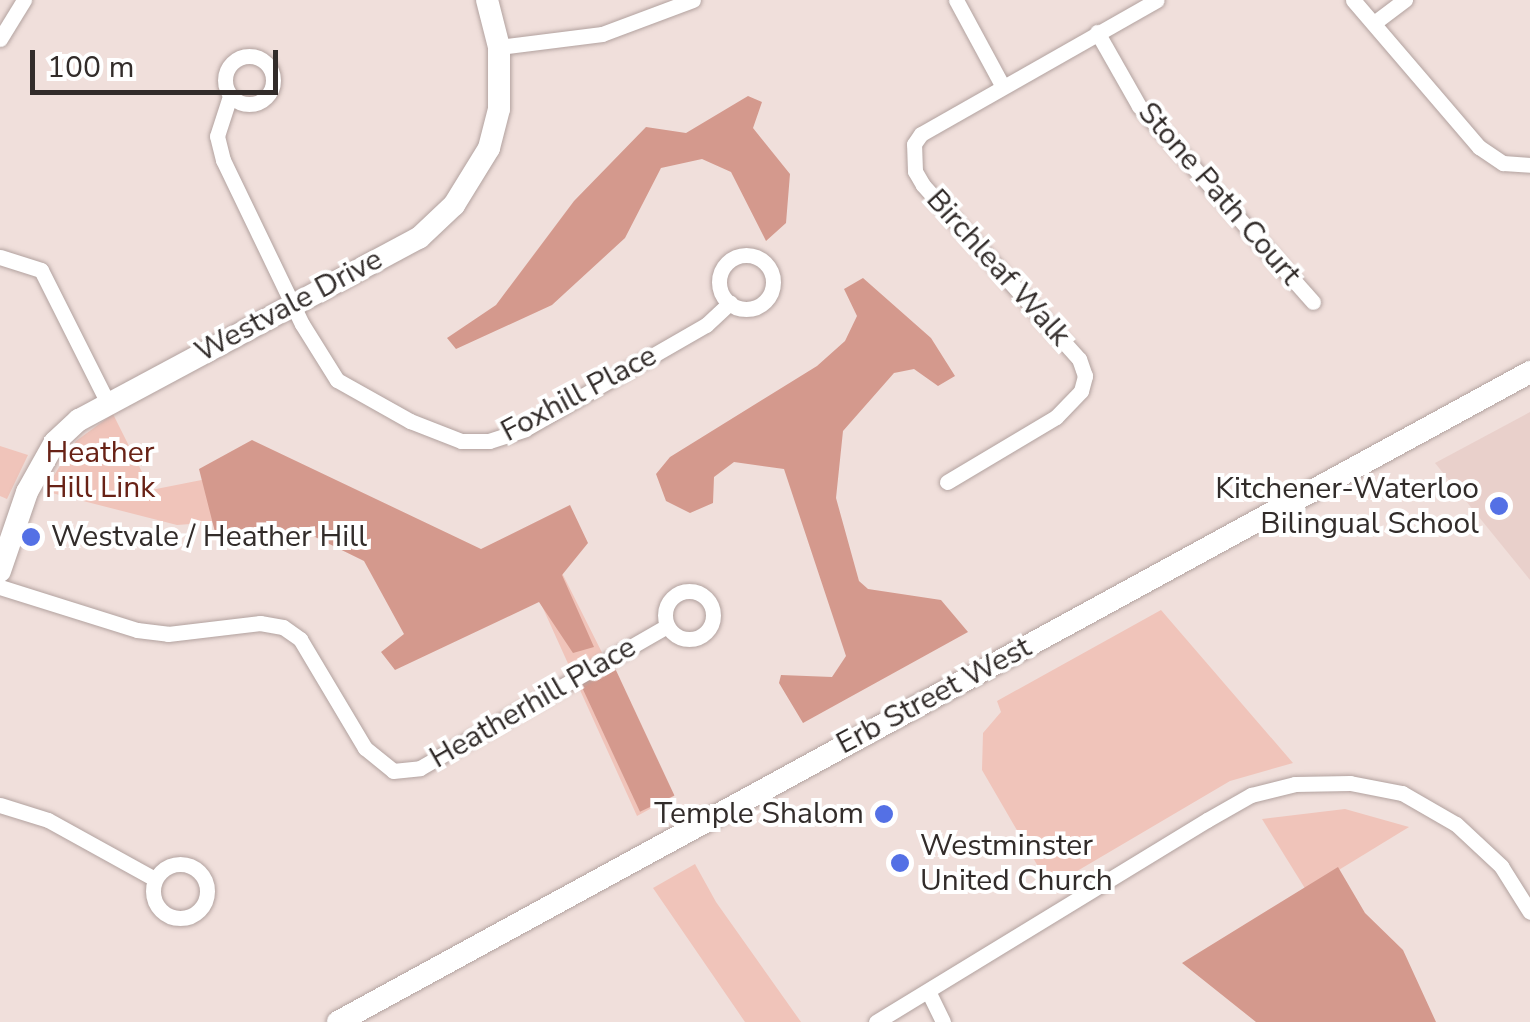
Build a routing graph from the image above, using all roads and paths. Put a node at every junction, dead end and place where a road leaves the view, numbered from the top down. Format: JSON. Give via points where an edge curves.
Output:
{"nodes":[{"id":1,"x":24,"y":0,"type":"edge"},
{"id":2,"x":486,"y":0,"type":"edge"},
{"id":3,"x":693,"y":0,"type":"edge"},
{"id":4,"x":956,"y":0,"type":"edge"},
{"id":5,"x":1157,"y":0,"type":"edge"},
{"id":6,"x":1353,"y":0,"type":"edge"},
{"id":7,"x":1405,"y":0,"type":"edge"},
{"id":8,"x":1374,"y":24,"type":"junction"},
{"id":9,"x":1097,"y":32,"type":"junction"},
{"id":10,"x":0,"y":38,"type":"edge"},
{"id":11,"x":499,"y":48,"type":"junction"},
{"id":12,"x":1002,"y":85,"type":"junction"},
{"id":13,"x":230,"y":96,"type":"dead end"},
{"id":14,"x":1530,"y":166,"type":"edge"},
{"id":15,"x":0,"y":257,"type":"edge"},
{"id":16,"x":1313,"y":302,"type":"dead end"},
{"id":17,"x":730,"y":303,"type":"dead end"},
{"id":18,"x":292,"y":305,"type":"junction"},
{"id":19,"x":1530,"y":372,"type":"edge"},
{"id":20,"x":107,"y":401,"type":"junction"},
{"id":21,"x":948,"y":482,"type":"dead end"},
{"id":22,"x":0,"y":571,"type":"edge"},
{"id":23,"x":0,"y":587,"type":"edge"},
{"id":24,"x":668,"y":626,"type":"dead end"},
{"id":25,"x":0,"y":805,"type":"edge"},
{"id":26,"x":155,"y":879,"type":"dead end"},
{"id":27,"x":1530,"y":912,"type":"edge"},
{"id":28,"x":928,"y":991,"type":"junction"},
{"id":29,"x":338,"y":1022,"type":"edge"},
{"id":30,"x":876,"y":1022,"type":"edge"},
{"id":31,"x":943,"y":1022,"type":"edge"}],
"edges":[{"from":1,"to":10,"type":"street"},
{"from":2,"to":11,"type":"main road","name":"Westvale Drive"},
{"from":3,"to":11,"type":"street","via":[[602,34]]},
{"from":4,"to":12,"type":"street"},
{"from":5,"to":9,"type":"street","name":"Birchleaf Walk"},
{"from":6,"to":8,"type":"street"},
{"from":7,"to":8,"type":"street"},
{"from":8,"to":14,"type":"street","via":[[1479,146],[1503,163]]},
{"from":9,"to":12,"type":"street","name":"Birchleaf Walk"},
{"from":9,"to":16,"type":"street","name":"Stone Path Court","via":[[1139,106]]},
{"from":11,"to":18,"type":"main road","name":"Westvale Drive","via":[[499,110],[490,148],[454,205],[418,238]]},
{"from":12,"to":21,"type":"street","name":"Birchleaf Walk","via":[[921,134],[915,172],[1079,358],[1085,376],[1056,417]]},
{"from":13,"to":18,"type":"street","name":"Foxhill Place","via":[[217,136],[223,160]]},
{"from":15,"to":20,"type":"street","via":[[41,270]]},
{"from":17,"to":18,"type":"street","name":"Foxhill Place","via":[[621,376],[489,441],[462,441],[357,396],[323,361]]},
{"from":18,"to":20,"type":"main road","name":"Westvale Drive"},
{"from":19,"to":29,"type":"main road","name":"Erb Street West"},
{"from":20,"to":22,"type":"main road","name":"Westvale Drive","via":[[55,442],[26,492]]},
{"from":23,"to":24,"type":"street","name":"Heatherhill Place","via":[[137,630],[283,627],[300,640],[364,748],[393,771],[420,768]]},
{"from":25,"to":26,"type":"street","via":[[48,820]]},
{"from":27,"to":28,"type":"street","via":[[1490,856],[1456,824],[1402,792],[1350,783],[1295,784],[1251,795]]},
{"from":28,"to":30,"type":"street"},
{"from":28,"to":31,"type":"street"}]}
